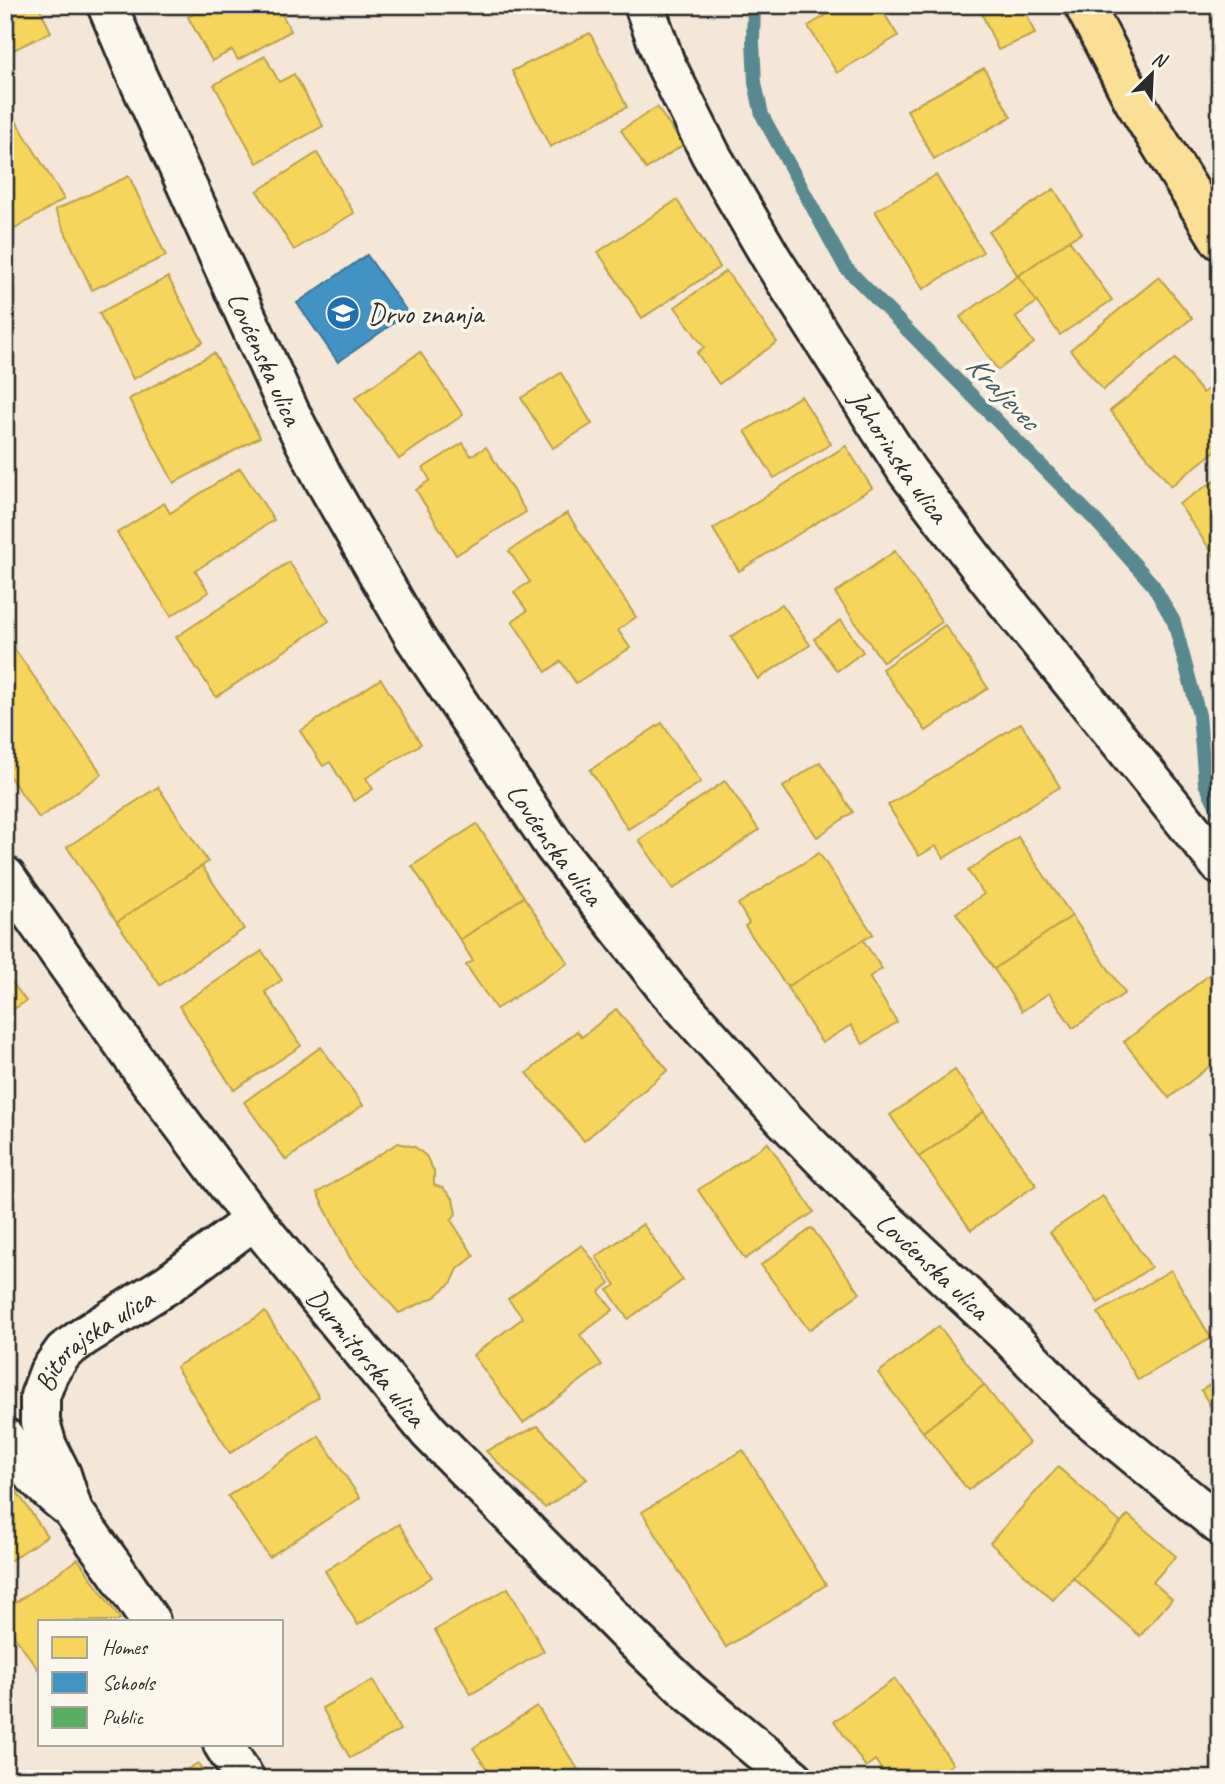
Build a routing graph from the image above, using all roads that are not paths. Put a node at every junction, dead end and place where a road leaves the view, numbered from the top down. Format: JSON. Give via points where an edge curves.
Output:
{"nodes":[{"id":1,"x":107,"y":5,"type":"edge"},
{"id":2,"x":644,"y":5,"type":"edge"},
{"id":3,"x":1084,"y":5,"type":"edge"},
{"id":4,"x":1220,"y":240,"type":"edge"},
{"id":5,"x":1220,"y":865,"type":"edge"},
{"id":6,"x":5,"y":876,"type":"edge"},
{"id":7,"x":254,"y":1220,"type":"junction"},
{"id":8,"x":5,"y":1438,"type":"edge"},
{"id":9,"x":73,"y":1511,"type":"junction"},
{"id":10,"x":1220,"y":1525,"type":"edge"},
{"id":11,"x":149,"y":1620,"type":"edge"},
{"id":12,"x":224,"y":1746,"type":"edge"},
{"id":13,"x":245,"y":1779,"type":"edge"},
{"id":14,"x":794,"y":1779,"type":"edge"}],
"edges":[{"from":1,"to":10,"type":"street","name":"Lovćenska ulica","via":[[280,392],[325,481],[415,638],[554,846],[667,989],[864,1201],[1012,1339],[1076,1407]]},
{"from":2,"to":5,"type":"street","name":"Jahorinska ulica","via":[[665,63],[710,155],[907,471]]},
{"from":3,"to":4,"type":"main road","via":[[1134,101]]},
{"from":6,"to":7,"type":"street","name":"Durmitorska ulica"},
{"from":7,"to":9,"type":"street","name":"Bitorajska ulica","via":[[168,1284],[86,1335],[48,1372],[40,1396],[40,1422]]},
{"from":7,"to":14,"type":"street","name":"Durmitorska ulica","via":[[429,1432],[485,1490],[688,1691]]},
{"from":8,"to":9,"type":"street","name":"Bitorajska ulica","via":[[41,1486]]},
{"from":9,"to":11,"type":"street","name":"Bitorajska ulica"},
{"from":12,"to":13,"type":"street"}]}
